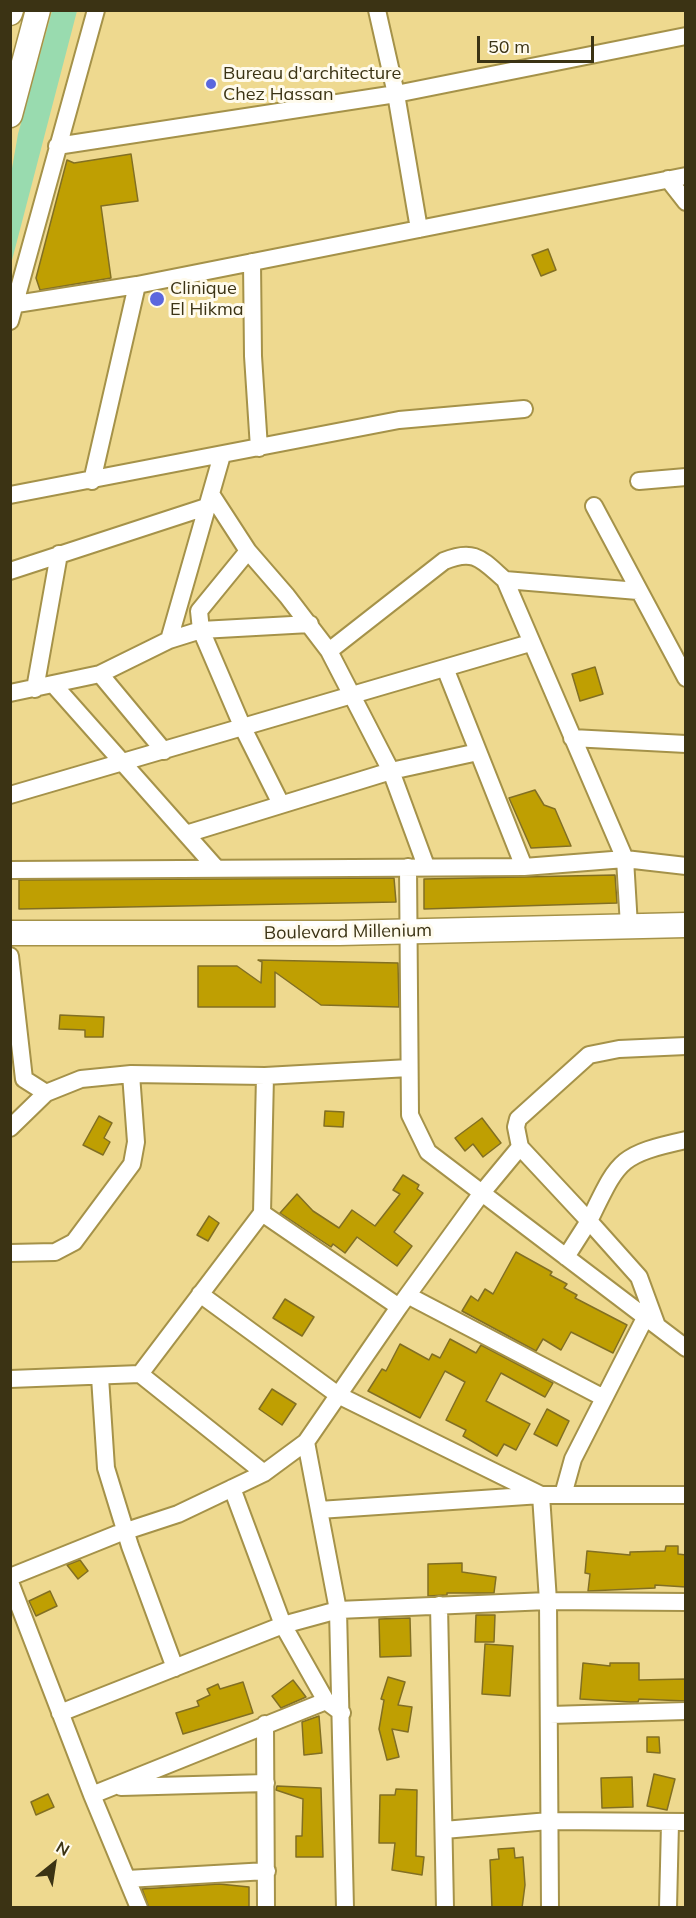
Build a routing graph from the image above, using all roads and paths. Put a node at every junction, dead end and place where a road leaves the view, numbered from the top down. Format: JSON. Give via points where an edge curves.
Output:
{"nodes":[{"id":1,"x":38,"y":10,"type":"edge"},
{"id":2,"x":96,"y":10,"type":"edge"},
{"id":3,"x":377,"y":10,"type":"edge"},
{"id":4,"x":686,"y":36,"type":"edge"},
{"id":5,"x":396,"y":94,"type":"junction"},
{"id":6,"x":10,"y":115,"type":"edge"},
{"id":7,"x":57,"y":146,"type":"junction"},
{"id":8,"x":686,"y":176,"type":"edge"},
{"id":9,"x":668,"y":179,"type":"junction"},
{"id":10,"x":686,"y":202,"type":"edge"},
{"id":11,"x":419,"y":229,"type":"junction"},
{"id":12,"x":252,"y":262,"type":"junction"},
{"id":13,"x":137,"y":285,"type":"junction"},
{"id":14,"x":12,"y":310,"type":"edge"},
{"id":15,"x":524,"y":409,"type":"dead end"},
{"id":16,"x":259,"y":448,"type":"junction"},
{"id":17,"x":222,"y":455,"type":"junction"},
{"id":18,"x":686,"y":477,"type":"edge"},
{"id":19,"x":92,"y":481,"type":"junction"},
{"id":20,"x":639,"y":481,"type":"dead end"},
{"id":21,"x":10,"y":495,"type":"edge"},
{"id":22,"x":208,"y":501,"type":"junction"},
{"id":23,"x":594,"y":506,"type":"dead end"},
{"id":24,"x":248,"y":551,"type":"junction"},
{"id":25,"x":58,"y":554,"type":"junction"},
{"id":26,"x":10,"y":571,"type":"edge"},
{"id":27,"x":505,"y":580,"type":"junction"},
{"id":28,"x":638,"y":591,"type":"junction"},
{"id":29,"x":310,"y":624,"type":"junction"},
{"id":30,"x":201,"y":630,"type":"junction"},
{"id":31,"x":169,"y":640,"type":"junction"},
{"id":32,"x":530,"y":643,"type":"junction"},
{"id":33,"x":329,"y":651,"type":"junction"},
{"id":34,"x":445,"y":668,"type":"junction"},
{"id":35,"x":100,"y":674,"type":"junction"},
{"id":36,"x":686,"y":678,"type":"edge"},
{"id":37,"x":53,"y":684,"type":"junction"},
{"id":38,"x":35,"y":689,"type":"junction"},
{"id":39,"x":10,"y":693,"type":"edge"},
{"id":40,"x":350,"y":696,"type":"junction"},
{"id":41,"x":243,"y":728,"type":"junction"},
{"id":42,"x":572,"y":738,"type":"junction"},
{"id":43,"x":686,"y":744,"type":"edge"},
{"id":44,"x":164,"y":751,"type":"junction"},
{"id":45,"x":478,"y":752,"type":"junction"},
{"id":46,"x":121,"y":764,"type":"junction"},
{"id":47,"x":391,"y":771,"type":"junction"},
{"id":48,"x":10,"y":795,"type":"edge"},
{"id":49,"x":281,"y":804,"type":"junction"},
{"id":50,"x":186,"y":834,"type":"junction"},
{"id":51,"x":624,"y":860,"type":"junction"},
{"id":52,"x":426,"y":866,"type":"junction"},
{"id":53,"x":686,"y":866,"type":"edge"},
{"id":54,"x":408,"y":867,"type":"junction"},
{"id":55,"x":524,"y":867,"type":"junction"},
{"id":56,"x":217,"y":869,"type":"junction"},
{"id":57,"x":10,"y":870,"type":"edge"},
{"id":58,"x":686,"y":925,"type":"edge"},
{"id":59,"x":629,"y":926,"type":"junction"},
{"id":60,"x":410,"y":931,"type":"junction"},
{"id":61,"x":10,"y":933,"type":"edge"},
{"id":62,"x":10,"y":956,"type":"edge"},
{"id":63,"x":686,"y":1046,"type":"edge"},
{"id":64,"x":409,"y":1068,"type":"junction"},
{"id":65,"x":131,"y":1074,"type":"junction"},
{"id":66,"x":265,"y":1076,"type":"junction"},
{"id":67,"x":46,"y":1093,"type":"junction"},
{"id":68,"x":10,"y":1128,"type":"edge"},
{"id":69,"x":686,"y":1140,"type":"edge"},
{"id":70,"x":520,"y":1147,"type":"junction"},
{"id":71,"x":481,"y":1194,"type":"junction"},
{"id":72,"x":262,"y":1213,"type":"junction"},
{"id":73,"x":589,"y":1221,"type":"junction"},
{"id":74,"x":10,"y":1253,"type":"edge"},
{"id":75,"x":566,"y":1257,"type":"junction"},
{"id":76,"x":200,"y":1294,"type":"junction"},
{"id":77,"x":404,"y":1302,"type":"junction"},
{"id":78,"x":652,"y":1322,"type":"junction"},
{"id":79,"x":686,"y":1348,"type":"edge"},
{"id":80,"x":140,"y":1374,"type":"junction"},
{"id":81,"x":100,"y":1377,"type":"junction"},
{"id":82,"x":10,"y":1379,"type":"edge"},
{"id":83,"x":338,"y":1395,"type":"junction"},
{"id":84,"x":604,"y":1398,"type":"junction"},
{"id":85,"x":306,"y":1442,"type":"junction"},
{"id":86,"x":264,"y":1473,"type":"junction"},
{"id":87,"x":232,"y":1488,"type":"junction"},
{"id":88,"x":541,"y":1495,"type":"junction"},
{"id":89,"x":563,"y":1495,"type":"junction"},
{"id":90,"x":686,"y":1495,"type":"edge"},
{"id":91,"x":319,"y":1510,"type":"junction"},
{"id":92,"x":126,"y":1531,"type":"junction"},
{"id":93,"x":10,"y":1577,"type":"edge"},
{"id":94,"x":10,"y":1582,"type":"edge"},
{"id":95,"x":549,"y":1601,"type":"junction"},
{"id":96,"x":686,"y":1602,"type":"edge"},
{"id":97,"x":14,"y":1603,"type":"edge"},
{"id":98,"x":439,"y":1605,"type":"junction"},
{"id":99,"x":338,"y":1610,"type":"junction"},
{"id":100,"x":283,"y":1625,"type":"junction"},
{"id":101,"x":175,"y":1668,"type":"junction"},
{"id":102,"x":326,"y":1701,"type":"junction"},
{"id":103,"x":686,"y":1711,"type":"edge"},
{"id":104,"x":60,"y":1713,"type":"junction"},
{"id":105,"x":342,"y":1713,"type":"junction"},
{"id":106,"x":550,"y":1715,"type":"junction"},
{"id":107,"x":265,"y":1724,"type":"junction"},
{"id":108,"x":266,"y":1783,"type":"junction"},
{"id":109,"x":111,"y":1787,"type":"junction"},
{"id":110,"x":92,"y":1795,"type":"junction"},
{"id":111,"x":549,"y":1821,"type":"junction"},
{"id":112,"x":678,"y":1823,"type":"edge"},
{"id":113,"x":444,"y":1830,"type":"junction"},
{"id":114,"x":267,"y":1871,"type":"junction"},
{"id":115,"x":128,"y":1879,"type":"junction"},
{"id":116,"x":139,"y":1908,"type":"edge"},
{"id":117,"x":266,"y":1908,"type":"edge"},
{"id":118,"x":345,"y":1908,"type":"edge"},
{"id":119,"x":445,"y":1908,"type":"edge"},
{"id":120,"x":550,"y":1908,"type":"edge"},
{"id":121,"x":669,"y":1908,"type":"edge"}],
"edges":[{"from":1,"to":6,"type":"main road"},
{"from":2,"to":7,"type":"street"},
{"from":3,"to":5,"type":"street"},
{"from":4,"to":5,"type":"street"},
{"from":5,"to":7,"type":"street"},
{"from":5,"to":11,"type":"street"},
{"from":7,"to":14,"type":"street"},
{"from":8,"to":9,"type":"street"},
{"from":9,"to":10,"type":"street"},
{"from":9,"to":11,"type":"street"},
{"from":11,"to":12,"type":"street"},
{"from":12,"to":13,"type":"street"},
{"from":12,"to":16,"type":"street"},
{"from":13,"to":14,"type":"street"},
{"from":13,"to":19,"type":"street"},
{"from":15,"to":16,"type":"street","via":[[399,420]]},
{"from":16,"to":17,"type":"street"},
{"from":17,"to":19,"type":"street"},
{"from":17,"to":22,"type":"street"},
{"from":18,"to":20,"type":"street"},
{"from":19,"to":21,"type":"street"},
{"from":22,"to":24,"type":"street"},
{"from":22,"to":25,"type":"street"},
{"from":22,"to":31,"type":"street"},
{"from":23,"to":28,"type":"street"},
{"from":24,"to":29,"type":"street"},
{"from":24,"to":30,"type":"street","via":[[199,611]]},
{"from":25,"to":26,"type":"street"},
{"from":25,"to":38,"type":"street"},
{"from":27,"to":28,"type":"street"},
{"from":27,"to":32,"type":"street"},
{"from":27,"to":33,"type":"street","via":[[483,560],[460,554],[444,561]]},
{"from":28,"to":36,"type":"street"},
{"from":29,"to":30,"type":"street"},
{"from":29,"to":33,"type":"street"},
{"from":30,"to":31,"type":"street"},
{"from":30,"to":41,"type":"street"},
{"from":31,"to":35,"type":"street"},
{"from":32,"to":34,"type":"street"},
{"from":32,"to":42,"type":"street"},
{"from":33,"to":40,"type":"street"},
{"from":34,"to":40,"type":"street"},
{"from":34,"to":45,"type":"street"},
{"from":35,"to":37,"type":"street"},
{"from":35,"to":44,"type":"street"},
{"from":37,"to":38,"type":"street"},
{"from":37,"to":46,"type":"street"},
{"from":38,"to":39,"type":"street"},
{"from":40,"to":41,"type":"street"},
{"from":40,"to":47,"type":"street"},
{"from":41,"to":44,"type":"street"},
{"from":41,"to":49,"type":"street"},
{"from":42,"to":43,"type":"street"},
{"from":42,"to":51,"type":"street"},
{"from":44,"to":46,"type":"street"},
{"from":45,"to":47,"type":"street"},
{"from":45,"to":55,"type":"street"},
{"from":46,"to":48,"type":"street"},
{"from":46,"to":50,"type":"street"},
{"from":47,"to":49,"type":"street"},
{"from":47,"to":52,"type":"street"},
{"from":49,"to":50,"type":"street"},
{"from":50,"to":56,"type":"street"},
{"from":51,"to":53,"type":"street"},
{"from":51,"to":55,"type":"street"},
{"from":51,"to":59,"type":"street"},
{"from":52,"to":54,"type":"street"},
{"from":52,"to":55,"type":"street"},
{"from":54,"to":56,"type":"street"},
{"from":54,"to":60,"type":"street"},
{"from":56,"to":57,"type":"street"},
{"from":58,"to":59,"type":"main road","name":"Boulevard Millenium"},
{"from":59,"to":60,"type":"main road","name":"Boulevard Millenium"},
{"from":60,"to":61,"type":"main road","name":"Boulevard Millenium"},
{"from":60,"to":64,"type":"street"},
{"from":62,"to":67,"type":"street","via":[[24,1079]]},
{"from":63,"to":70,"type":"street","via":[[619,1049],[589,1055],[518,1119]]},
{"from":64,"to":66,"type":"street"},
{"from":64,"to":71,"type":"street","via":[[410,1115],[428,1152]]},
{"from":65,"to":66,"type":"street"},
{"from":65,"to":67,"type":"street","via":[[81,1079]]},
{"from":65,"to":74,"type":"street","via":[[136,1142],[132,1164],[74,1242],[55,1252]]},
{"from":66,"to":72,"type":"street"},
{"from":67,"to":68,"type":"street"},
{"from":69,"to":73,"type":"street","via":[[626,1158],[613,1173]]},
{"from":70,"to":71,"type":"street"},
{"from":70,"to":73,"type":"street"},
{"from":71,"to":75,"type":"street"},
{"from":71,"to":77,"type":"street"},
{"from":72,"to":76,"type":"street"},
{"from":72,"to":77,"type":"street"},
{"from":73,"to":75,"type":"street"},
{"from":73,"to":78,"type":"street","via":[[639,1277]]},
{"from":75,"to":78,"type":"street"},
{"from":76,"to":80,"type":"street"},
{"from":76,"to":83,"type":"street"},
{"from":77,"to":83,"type":"street"},
{"from":77,"to":84,"type":"street"},
{"from":78,"to":79,"type":"street"},
{"from":78,"to":84,"type":"street"},
{"from":80,"to":81,"type":"street"},
{"from":80,"to":86,"type":"street"},
{"from":81,"to":82,"type":"street"},
{"from":81,"to":92,"type":"street","via":[[106,1468]]},
{"from":83,"to":85,"type":"street"},
{"from":83,"to":88,"type":"street"},
{"from":84,"to":89,"type":"street","via":[[573,1459]]},
{"from":85,"to":86,"type":"street"},
{"from":85,"to":91,"type":"street"},
{"from":86,"to":87,"type":"street"},
{"from":87,"to":92,"type":"street","via":[[178,1514]]},
{"from":87,"to":100,"type":"street"},
{"from":88,"to":89,"type":"street"},
{"from":88,"to":91,"type":"street"},
{"from":88,"to":95,"type":"street"},
{"from":89,"to":90,"type":"street"},
{"from":91,"to":99,"type":"street"},
{"from":92,"to":93,"type":"street"},
{"from":92,"to":101,"type":"street"},
{"from":94,"to":97,"type":"street"},
{"from":95,"to":96,"type":"street"},
{"from":95,"to":98,"type":"street"},
{"from":95,"to":106,"type":"street"},
{"from":97,"to":104,"type":"street"},
{"from":98,"to":99,"type":"street"},
{"from":98,"to":113,"type":"street"},
{"from":99,"to":100,"type":"street"},
{"from":99,"to":105,"type":"street"},
{"from":100,"to":101,"type":"street"},
{"from":100,"to":102,"type":"street"},
{"from":101,"to":104,"type":"street"},
{"from":102,"to":105,"type":"street"},
{"from":102,"to":107,"type":"street"},
{"from":103,"to":106,"type":"street"},
{"from":104,"to":110,"type":"street"},
{"from":105,"to":118,"type":"street"},
{"from":106,"to":111,"type":"street"},
{"from":107,"to":108,"type":"street"},
{"from":107,"to":109,"type":"street"},
{"from":108,"to":109,"type":"street"},
{"from":108,"to":114,"type":"street"},
{"from":109,"to":110,"type":"street"},
{"from":110,"to":115,"type":"street"},
{"from":111,"to":112,"type":"street"},
{"from":111,"to":113,"type":"street"},
{"from":111,"to":120,"type":"street"},
{"from":112,"to":121,"type":"street"},
{"from":113,"to":119,"type":"street"},
{"from":114,"to":115,"type":"street"},
{"from":114,"to":117,"type":"street"},
{"from":115,"to":116,"type":"street"}]}
